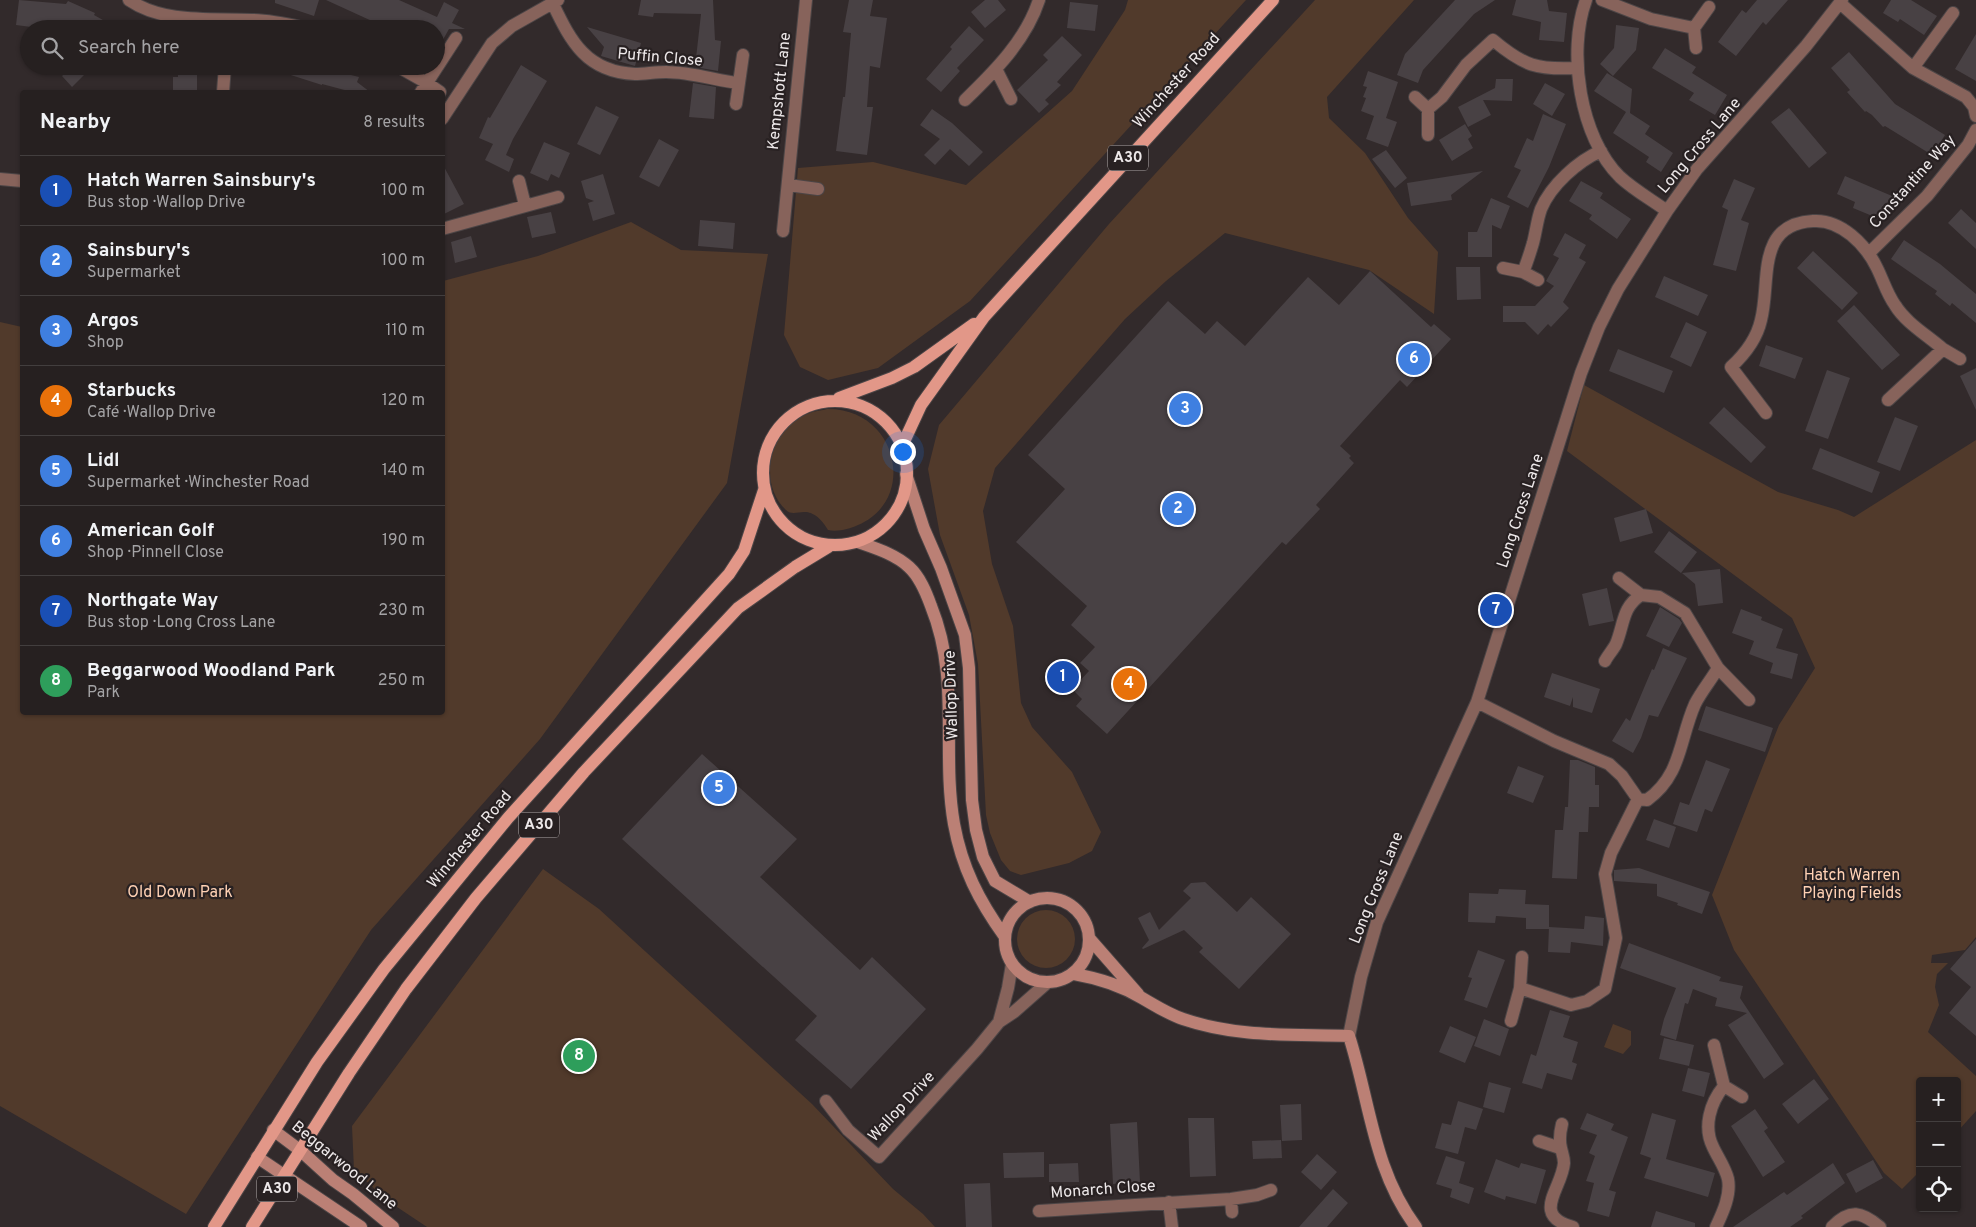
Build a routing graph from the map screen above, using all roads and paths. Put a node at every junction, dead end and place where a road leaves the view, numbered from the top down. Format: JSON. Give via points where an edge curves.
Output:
{"nodes":[{"id":1,"x":129,"y":0,"type":"edge"},
{"id":2,"x":806,"y":0,"type":"edge"},
{"id":3,"x":1039,"y":0,"type":"edge"},
{"id":4,"x":1273,"y":0,"type":"edge"},
{"id":5,"x":1586,"y":0,"type":"edge"},
{"id":6,"x":1602,"y":0,"type":"edge"},
{"id":7,"x":556,"y":2,"type":"edge"},
{"id":8,"x":1841,"y":2,"type":"edge"},
{"id":9,"x":1709,"y":8,"type":"dead end"},
{"id":10,"x":1954,"y":14,"type":"dead end"},
{"id":11,"x":200,"y":20,"type":"edge"},
{"id":12,"x":1694,"y":28,"type":"junction"},
{"id":13,"x":456,"y":38,"type":"dead end"},
{"id":14,"x":1696,"y":48,"type":"dead end"},
{"id":15,"x":445,"y":55,"type":"edge"},
{"id":16,"x":743,"y":55,"type":"dead end"},
{"id":17,"x":1577,"y":68,"type":"junction"},
{"id":18,"x":1913,"y":68,"type":"junction"},
{"id":19,"x":996,"y":69,"type":"junction"},
{"id":20,"x":224,"y":75,"type":"edge"},
{"id":21,"x":408,"y":75,"type":"edge"},
{"id":22,"x":432,"y":75,"type":"edge"},
{"id":23,"x":738,"y":83,"type":"junction"},
{"id":24,"x":424,"y":88,"type":"edge"},
{"id":25,"x":223,"y":90,"type":"edge"},
{"id":26,"x":445,"y":96,"type":"edge"},
{"id":27,"x":1415,"y":96,"type":"dead end"},
{"id":28,"x":1011,"y":99,"type":"dead end"},
{"id":29,"x":965,"y":100,"type":"dead end"},
{"id":30,"x":736,"y":104,"type":"dead end"},
{"id":31,"x":1428,"y":109,"type":"junction"},
{"id":32,"x":1976,"y":116,"type":"edge"},
{"id":33,"x":1976,"y":130,"type":"edge"},
{"id":34,"x":1428,"y":135,"type":"dead end"},
{"id":35,"x":1601,"y":152,"type":"junction"},
{"id":36,"x":0,"y":179,"type":"edge"},
{"id":37,"x":20,"y":181,"type":"edge"},
{"id":38,"x":519,"y":182,"type":"dead end"},
{"id":39,"x":788,"y":185,"type":"junction"},
{"id":40,"x":818,"y":189,"type":"dead end"},
{"id":41,"x":558,"y":197,"type":"dead end"},
{"id":42,"x":525,"y":206,"type":"junction"},
{"id":43,"x":1667,"y":211,"type":"junction"},
{"id":44,"x":445,"y":228,"type":"edge"},
{"id":45,"x":783,"y":231,"type":"dead end"},
{"id":46,"x":1869,"y":254,"type":"junction"},
{"id":47,"x":1503,"y":268,"type":"dead end"},
{"id":48,"x":1523,"y":272,"type":"junction"},
{"id":49,"x":1538,"y":280,"type":"dead end"},
{"id":50,"x":984,"y":317,"type":"junction"},
{"id":51,"x":1943,"y":349,"type":"junction"},
{"id":52,"x":1960,"y":359,"type":"dead end"},
{"id":53,"x":1888,"y":400,"type":"dead end"},
{"id":54,"x":832,"y":401,"type":"junction"},
{"id":55,"x":1766,"y":413,"type":"dead end"},
{"id":56,"x":902,"y":446,"type":"junction"},
{"id":57,"x":906,"y":474,"type":"junction"},
{"id":58,"x":764,"y":490,"type":"junction"},
{"id":59,"x":858,"y":542,"type":"junction"},
{"id":60,"x":828,"y":547,"type":"junction"},
{"id":61,"x":1619,"y":578,"type":"dead end"},
{"id":62,"x":1641,"y":595,"type":"junction"},
{"id":63,"x":1605,"y":661,"type":"dead end"},
{"id":64,"x":1718,"y":668,"type":"junction"},
{"id":65,"x":1750,"y":700,"type":"dead end"},
{"id":66,"x":1477,"y":702,"type":"junction"},
{"id":67,"x":1638,"y":799,"type":"junction"},
{"id":68,"x":1030,"y":902,"type":"junction"},
{"id":69,"x":1005,"y":937,"type":"junction"},
{"id":70,"x":1089,"y":938,"type":"junction"},
{"id":71,"x":1522,"y":957,"type":"dead end"},
{"id":72,"x":1012,"y":964,"type":"junction"},
{"id":73,"x":1074,"y":974,"type":"junction"},
{"id":74,"x":1048,"y":982,"type":"junction"},
{"id":75,"x":1520,"y":988,"type":"junction"},
{"id":76,"x":1141,"y":997,"type":"junction"},
{"id":77,"x":1511,"y":1021,"type":"dead end"},
{"id":78,"x":999,"y":1022,"type":"junction"},
{"id":79,"x":1350,"y":1036,"type":"junction"},
{"id":80,"x":1714,"y":1045,"type":"dead end"},
{"id":81,"x":1724,"y":1086,"type":"junction"},
{"id":82,"x":1742,"y":1097,"type":"dead end"},
{"id":83,"x":826,"y":1101,"type":"dead end"},
{"id":84,"x":1562,"y":1124,"type":"dead end"},
{"id":85,"x":273,"y":1130,"type":"junction"},
{"id":86,"x":1539,"y":1141,"type":"dead end"},
{"id":87,"x":1560,"y":1148,"type":"junction"},
{"id":88,"x":301,"y":1150,"type":"junction"},
{"id":89,"x":257,"y":1156,"type":"junction"},
{"id":90,"x":286,"y":1176,"type":"junction"},
{"id":91,"x":1271,"y":1190,"type":"dead end"},
{"id":92,"x":1231,"y":1198,"type":"junction"},
{"id":93,"x":1169,"y":1202,"type":"junction"},
{"id":94,"x":1039,"y":1211,"type":"dead end"},
{"id":95,"x":1232,"y":1212,"type":"dead end"},
{"id":96,"x":214,"y":1227,"type":"edge"},
{"id":97,"x":252,"y":1227,"type":"edge"},
{"id":98,"x":361,"y":1227,"type":"edge"},
{"id":99,"x":393,"y":1227,"type":"edge"},
{"id":100,"x":1172,"y":1227,"type":"edge"},
{"id":101,"x":1416,"y":1227,"type":"edge"},
{"id":102,"x":1573,"y":1227,"type":"edge"},
{"id":103,"x":1716,"y":1227,"type":"edge"},
{"id":104,"x":1832,"y":1227,"type":"edge"},
{"id":105,"x":1880,"y":1227,"type":"edge"}],
"edges":[{"from":1,"to":11,"type":"street","via":[[153,12]]},
{"from":2,"to":39,"type":"street","name":"Kempshott Lane"},
{"from":3,"to":19,"type":"street","via":[[1034,16]]},
{"from":4,"to":50,"type":"main road","name":"Winchester Road","number":"A30"},
{"from":5,"to":17,"type":"street","via":[[1578,36]]},
{"from":6,"to":12,"type":"street","via":[[1651,19]]},
{"from":7,"to":23,"type":"street","name":"Puffin Close","via":[[577,48],[607,69],[635,74],[676,73]]},
{"from":7,"to":26,"type":"street","via":[[512,26],[492,43]]},
{"from":8,"to":18,"type":"street"},
{"from":8,"to":43,"type":"street","name":"Long Cross Lane","via":[[1697,170]]},
{"from":9,"to":12,"type":"street"},
{"from":10,"to":18,"type":"street"},
{"from":12,"to":14,"type":"street"},
{"from":13,"to":15,"type":"street"},
{"from":16,"to":23,"type":"street"},
{"from":17,"to":31,"type":"street","via":[[1550,69],[1531,65],[1493,40],[1466,65],[1442,97]]},
{"from":17,"to":35,"type":"street","via":[[1586,113]]},
{"from":18,"to":32,"type":"street","via":[[1966,97]]},
{"from":19,"to":28,"type":"street"},
{"from":19,"to":29,"type":"street"},
{"from":20,"to":25,"type":"street"},
{"from":21,"to":24,"type":"street"},
{"from":22,"to":24,"type":"street"},
{"from":23,"to":30,"type":"street"},
{"from":27,"to":31,"type":"street"},
{"from":31,"to":34,"type":"street"},
{"from":33,"to":46,"type":"street","name":"Constantine Way","via":[[1968,146],[1926,196]]},
{"from":35,"to":43,"type":"street","via":[[1620,176]]},
{"from":35,"to":48,"type":"street","via":[[1575,166],[1546,200]]},
{"from":36,"to":37,"type":"street"},
{"from":38,"to":42,"type":"street"},
{"from":39,"to":40,"type":"street"},
{"from":39,"to":45,"type":"street","name":"Kempshott Lane"},
{"from":41,"to":42,"type":"street"},
{"from":42,"to":44,"type":"street"},
{"from":43,"to":66,"type":"street","name":"Long Cross Lane","via":[[1599,327],[1581,374]]},
{"from":46,"to":51,"type":"street","name":"Constantine Way","via":[[1896,306]]},
{"from":46,"to":55,"type":"street","name":"Constantine Way","via":[[1843,230],[1816,220],[1791,226],[1777,237],[1767,266],[1761,321],[1751,343],[1731,368]]},
{"from":47,"to":48,"type":"street"},
{"from":48,"to":49,"type":"street"},
{"from":50,"to":54,"type":"main road","name":"Winchester Road","number":"A30","via":[[914,367]]},
{"from":50,"to":56,"type":"main road","name":"Winchester Road","number":"A30","via":[[921,405]]},
{"from":51,"to":52,"type":"street","name":"Constantine Way"},
{"from":51,"to":53,"type":"street"},
{"from":54,"to":56,"type":"main road","via":[[862,404],[879,412],[892,425]]},
{"from":54,"to":58,"type":"main road","via":[[795,412],[776,429],[766,452]]},
{"from":56,"to":57,"type":"main road"},
{"from":57,"to":59,"type":"main road","via":[[903,495],[895,511],[882,526]]},
{"from":57,"to":68,"type":"street","name":"Wallop Drive","via":[[965,635],[969,668],[972,800],[981,850],[995,880]]},
{"from":58,"to":60,"type":"main road","via":[[772,510],[785,526],[802,538]]},
{"from":58,"to":85,"type":"main road","name":"Winchester Road","number":"A30","via":[[744,551],[729,574],[508,818],[452,886],[356,1006]]},
{"from":59,"to":60,"type":"main road"},
{"from":59,"to":69,"type":"street","name":"Wallop Drive","via":[[895,557],[914,572],[938,623],[949,685],[951,790],[956,835],[962,858],[984,908]]},
{"from":60,"to":88,"type":"main road","number":"A30","via":[[738,608],[584,772],[476,898],[406,989]]},
{"from":61,"to":62,"type":"street"},
{"from":62,"to":63,"type":"street","via":[[1625,610],[1616,644]]},
{"from":62,"to":64,"type":"street","via":[[1659,597],[1685,614]]},
{"from":64,"to":65,"type":"street"},
{"from":64,"to":67,"type":"street","via":[[1695,704],[1671,777],[1647,800]]},
{"from":66,"to":67,"type":"street","via":[[1554,741],[1609,764]]},
{"from":66,"to":79,"type":"street","name":"Long Cross Lane","via":[[1377,922],[1361,977]]},
{"from":67,"to":75,"type":"street","via":[[1611,853],[1605,874],[1616,938],[1605,988],[1587,1001],[1571,1005]]},
{"from":68,"to":69,"type":"street","via":[[1012,917]]},
{"from":68,"to":70,"type":"street","via":[[1046,898],[1069,905],[1081,915]]},
{"from":69,"to":72,"type":"street","name":"Wallop Drive","via":[[1006,953]]},
{"from":70,"to":73,"type":"street","via":[[1088,950]]},
{"from":70,"to":76,"type":"street"},
{"from":71,"to":75,"type":"street"},
{"from":72,"to":74,"type":"street","via":[[1026,976]]},
{"from":72,"to":78,"type":"street","name":"Wallop Drive"},
{"from":73,"to":74,"type":"street","name":"Wallop Drive"},
{"from":73,"to":76,"type":"street"},
{"from":74,"to":78,"type":"street","name":"Wallop Drive"},
{"from":75,"to":77,"type":"street"},
{"from":76,"to":79,"type":"street","via":[[1168,1013],[1223,1030],[1272,1036]]},
{"from":78,"to":83,"type":"street","name":"Wallop Drive","via":[[879,1156],[848,1130]]},
{"from":79,"to":101,"type":"street","name":"Long Cross Lane","via":[[1380,1158]]},
{"from":80,"to":81,"type":"street"},
{"from":81,"to":82,"type":"street"},
{"from":81,"to":103,"type":"street","via":[[1715,1099],[1708,1121],[1709,1138],[1723,1165],[1729,1186],[1726,1204]]},
{"from":84,"to":87,"type":"street"},
{"from":85,"to":88,"type":"street","name":"Beggarwood Lane"},
{"from":85,"to":89,"type":"main road","name":"Winchester Road","number":"A30"},
{"from":86,"to":87,"type":"street"},
{"from":87,"to":102,"type":"street","via":[[1564,1162],[1552,1196],[1551,1209],[1561,1224]]},
{"from":88,"to":90,"type":"main road","number":"A30"},
{"from":88,"to":99,"type":"street","name":"Beggarwood Lane"},
{"from":89,"to":90,"type":"street"},
{"from":89,"to":96,"type":"main road","name":"Winchester Road","number":"A30"},
{"from":90,"to":97,"type":"main road","number":"A30"},
{"from":90,"to":98,"type":"street"},
{"from":91,"to":92,"type":"street","name":"Monarch Close"},
{"from":92,"to":93,"type":"street","name":"Monarch Close"},
{"from":92,"to":95,"type":"street"},
{"from":93,"to":94,"type":"street","name":"Monarch Close"},
{"from":93,"to":100,"type":"street","name":"Monarch Close"},
{"from":104,"to":105,"type":"street","via":[[1845,1216],[1857,1214]]}]}
